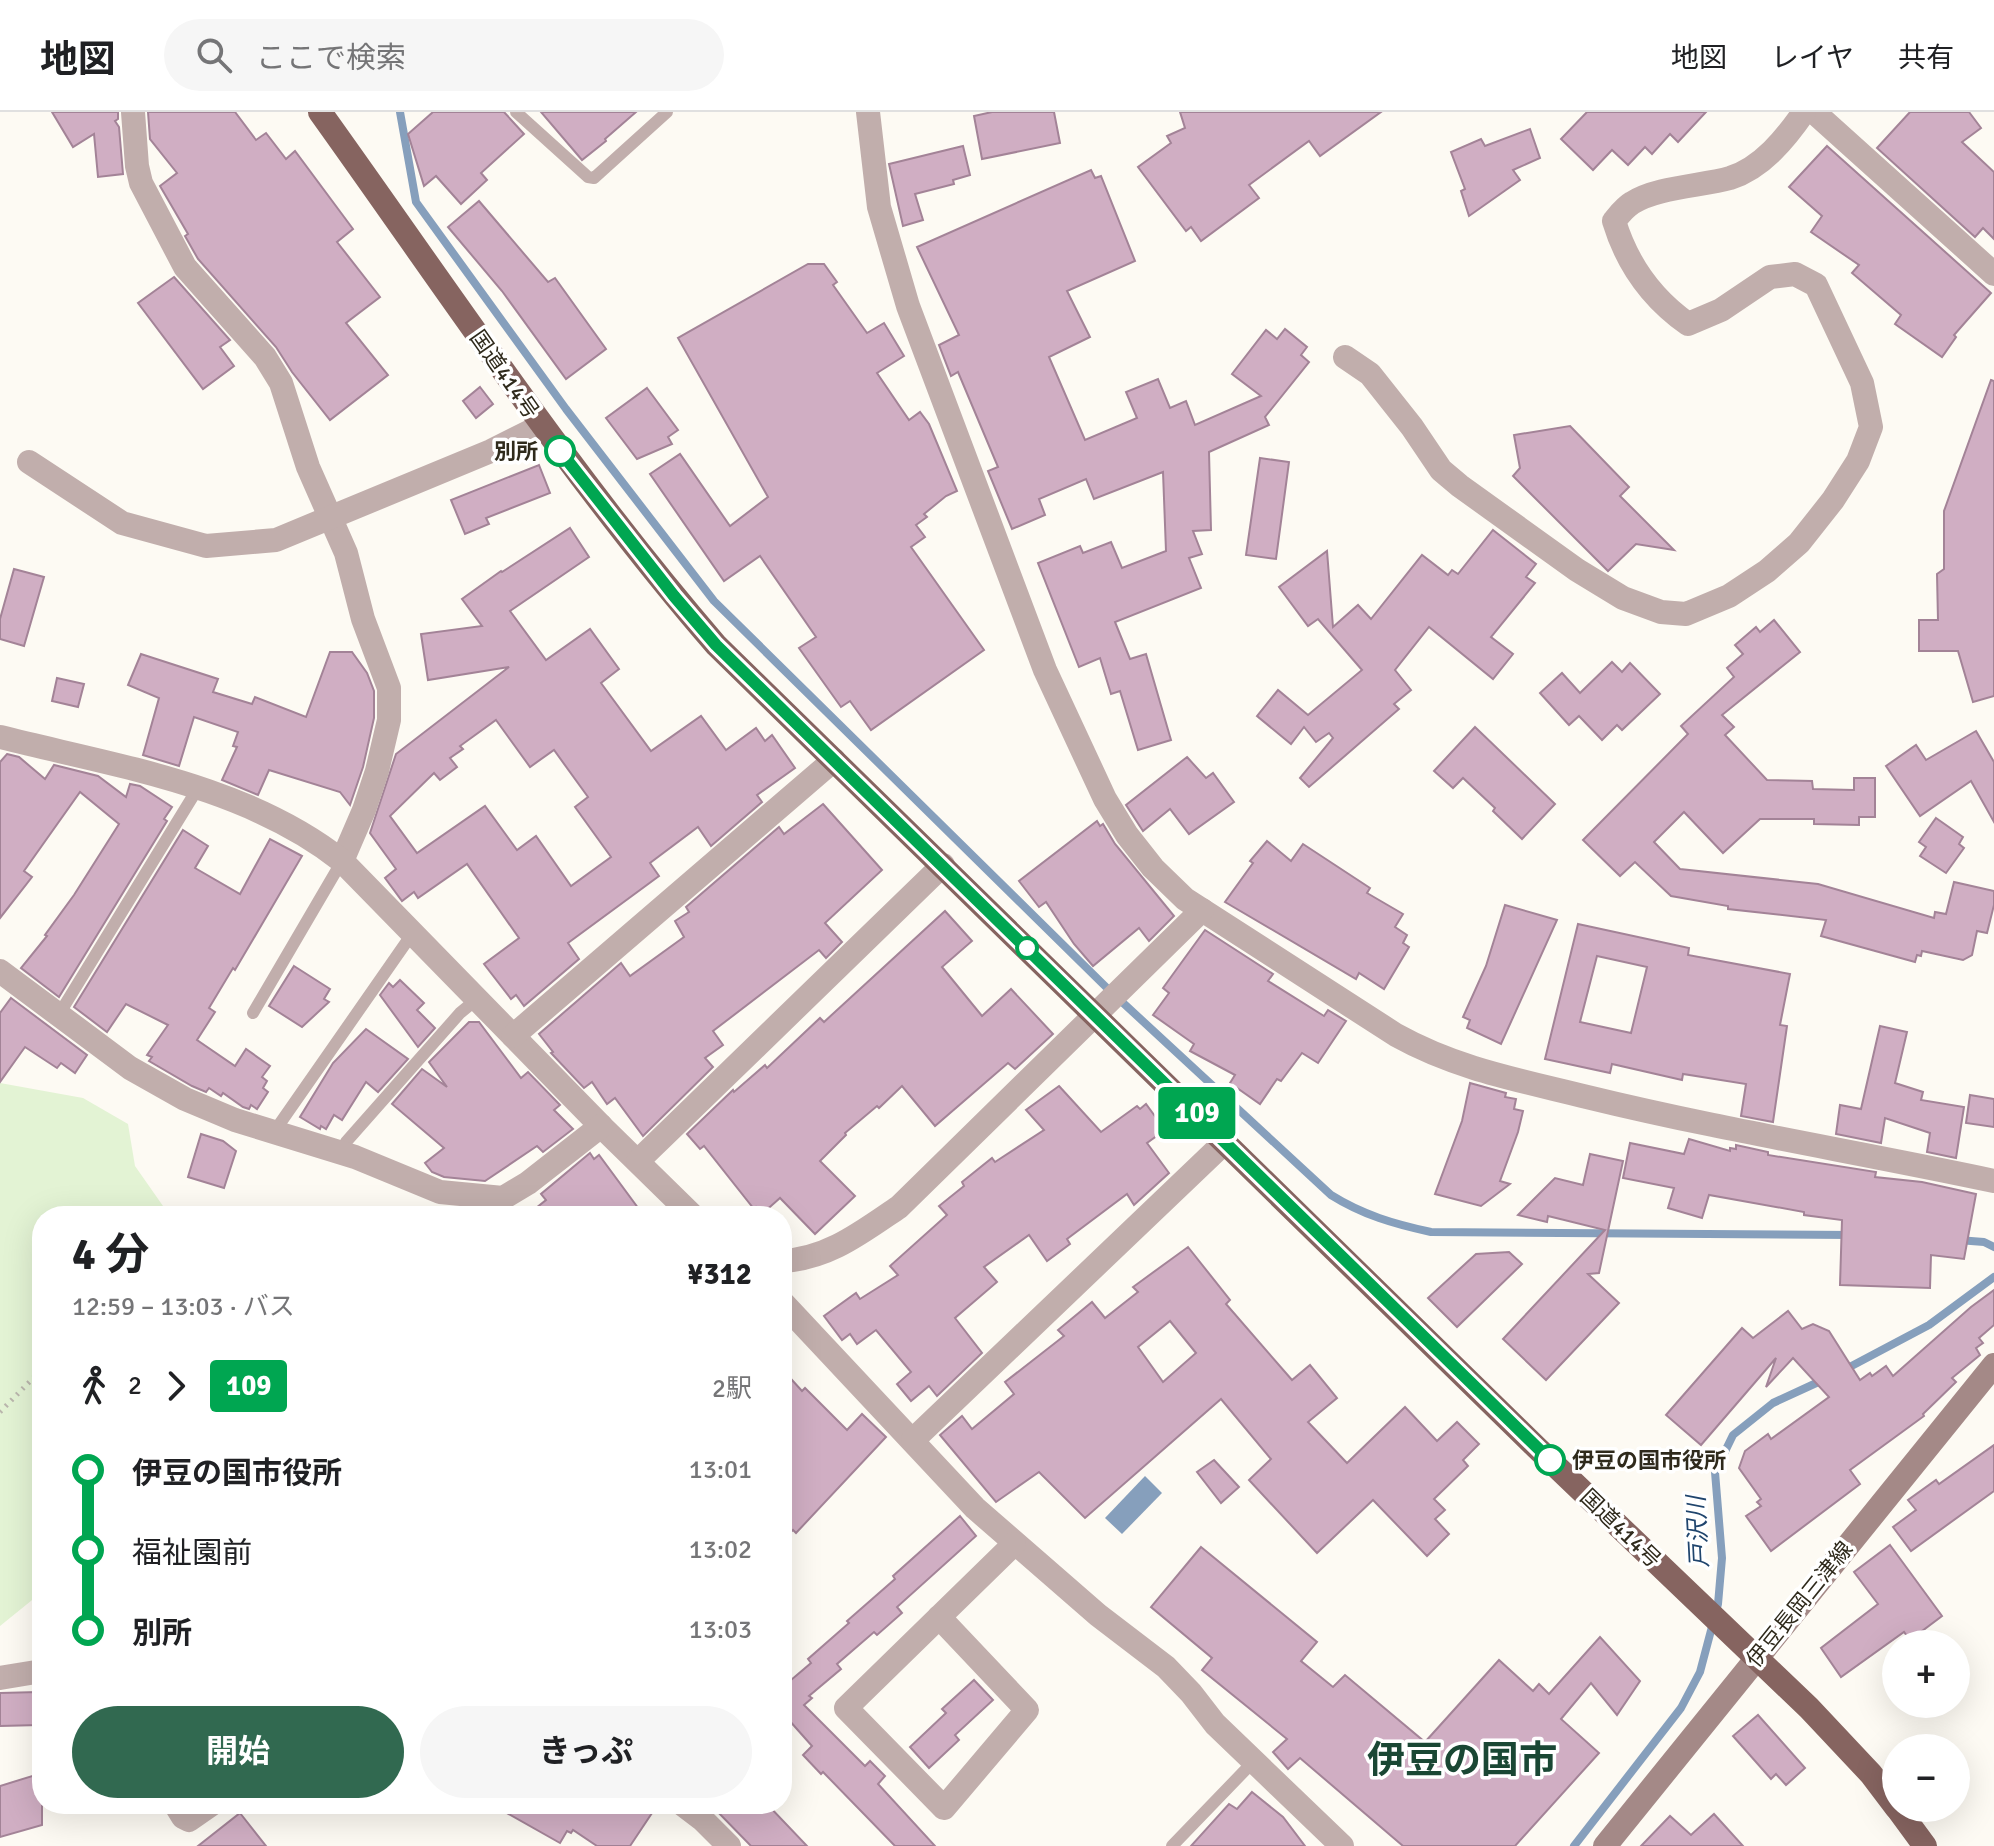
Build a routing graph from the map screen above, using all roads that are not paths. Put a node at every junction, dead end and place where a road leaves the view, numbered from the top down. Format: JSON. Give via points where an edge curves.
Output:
{"nodes":[{"id":1,"x":133,"y":112,"type":"edge"},
{"id":2,"x":320,"y":112,"type":"edge"},
{"id":3,"x":516,"y":112,"type":"edge"},
{"id":4,"x":667,"y":112,"type":"edge"},
{"id":5,"x":868,"y":112,"type":"edge"},
{"id":6,"x":1804,"y":112,"type":"edge"},
{"id":7,"x":1814,"y":112,"type":"edge"},
{"id":8,"x":1994,"y":274,"type":"edge"},
{"id":9,"x":1345,"y":357,"type":"dead end"},
{"id":10,"x":541,"y":426,"type":"junction"},
{"id":11,"x":29,"y":462,"type":"dead end"},
{"id":12,"x":330,"y":520,"type":"junction"},
{"id":13,"x":0,"y":737,"type":"edge"},
{"id":14,"x":834,"y":760,"type":"junction"},
{"id":15,"x":198,"y":788,"type":"junction"},
{"id":16,"x":342,"y":861,"type":"junction"},
{"id":17,"x":943,"y":865,"type":"junction"},
{"id":18,"x":1202,"y":910,"type":"junction"},
{"id":19,"x":412,"y":934,"type":"junction"},
{"id":20,"x":0,"y":971,"type":"edge"},
{"id":21,"x":477,"y":999,"type":"junction"},
{"id":22,"x":1100,"y":1012,"type":"junction"},
{"id":23,"x":253,"y":1013,"type":"dead end"},
{"id":24,"x":58,"y":1016,"type":"junction"},
{"id":25,"x":513,"y":1036,"type":"junction"},
{"id":26,"x":601,"y":1126,"type":"junction"},
{"id":27,"x":274,"y":1132,"type":"junction"},
{"id":28,"x":1226,"y":1141,"type":"junction"},
{"id":29,"x":340,"y":1153,"type":"junction"},
{"id":30,"x":638,"y":1161,"type":"junction"},
{"id":31,"x":1994,"y":1181,"type":"edge"},
{"id":32,"x":683,"y":1206,"type":"edge"},
{"id":33,"x":792,"y":1261,"type":"edge"},
{"id":34,"x":792,"y":1313,"type":"edge"},
{"id":35,"x":1994,"y":1365,"type":"edge"},
{"id":36,"x":913,"y":1440,"type":"junction"},
{"id":37,"x":1014,"y":1544,"type":"junction"},
{"id":38,"x":939,"y":1617,"type":"junction"},
{"id":39,"x":1756,"y":1656,"type":"junction"},
{"id":40,"x":32,"y":1673,"type":"edge"},
{"id":41,"x":0,"y":1678,"type":"edge"},
{"id":42,"x":1253,"y":1762,"type":"junction"},
{"id":43,"x":1882,"y":1789,"type":"edge"},
{"id":44,"x":181,"y":1814,"type":"edge"},
{"id":45,"x":198,"y":1814,"type":"edge"},
{"id":46,"x":695,"y":1814,"type":"edge"},
{"id":47,"x":1907,"y":1822,"type":"edge"},
{"id":48,"x":729,"y":1846,"type":"edge"},
{"id":49,"x":1172,"y":1846,"type":"edge"},
{"id":50,"x":1342,"y":1846,"type":"edge"},
{"id":51,"x":1605,"y":1846,"type":"edge"},
{"id":52,"x":1925,"y":1846,"type":"edge"}],
"edges":[{"from":1,"to":12,"type":"street","via":[[141,183],[190,276],[276,372]]},
{"from":2,"to":10,"type":"highway","name":"国道414号"},
{"from":3,"to":4,"type":"lane","via":[[594,178]]},
{"from":5,"to":18,"type":"street","via":[[879,207],[908,306],[1059,705],[1127,835],[1153,868]]},
{"from":6,"to":9,"type":"street","via":[[1761,161],[1731,178],[1632,202],[1614,221],[1622,250],[1641,279],[1688,324],[1721,310],[1770,277],[1795,274],[1816,285],[1862,383],[1871,427],[1858,461],[1799,543],[1729,596],[1686,614],[1661,612],[1588,577],[1441,470],[1383,389]]},
{"from":7,"to":8,"type":"street"},
{"from":10,"to":12,"type":"street"},
{"from":10,"to":14,"type":"highway","name":"国道414号","via":[[716,645]]},
{"from":11,"to":12,"type":"street","via":[[122,523],[206,546],[276,540]]},
{"from":12,"to":16,"type":"street","via":[[346,553],[389,688],[389,720],[377,771]]},
{"from":13,"to":15,"type":"street"},
{"from":14,"to":17,"type":"highway","name":"国道414号"},
{"from":14,"to":25,"type":"street"},
{"from":15,"to":16,"type":"street","via":[[317,841]]},
{"from":15,"to":24,"type":"lane"},
{"from":16,"to":19,"type":"street"},
{"from":16,"to":23,"type":"lane"},
{"from":17,"to":22,"type":"highway","name":"国道414号"},
{"from":17,"to":30,"type":"street"},
{"from":18,"to":22,"type":"street"},
{"from":18,"to":31,"type":"street","via":[[1396,1035],[1474,1070],[1695,1123]]},
{"from":19,"to":21,"type":"street"},
{"from":19,"to":27,"type":"lane"},
{"from":20,"to":24,"type":"street"},
{"from":21,"to":25,"type":"street"},
{"from":21,"to":29,"type":"lane"},
{"from":22,"to":28,"type":"highway","name":"国道414号"},
{"from":22,"to":33,"type":"street","via":[[899,1207],[849,1241]]},
{"from":24,"to":27,"type":"street","via":[[130,1068],[185,1099]]},
{"from":25,"to":26,"type":"street"},
{"from":26,"to":29,"type":"street","via":[[503,1198],[440,1192]]},
{"from":26,"to":30,"type":"street"},
{"from":27,"to":29,"type":"street"},
{"from":28,"to":36,"type":"street"},
{"from":28,"to":39,"type":"highway","name":"国道414号"},
{"from":30,"to":32,"type":"street"},
{"from":34,"to":36,"type":"street"},
{"from":35,"to":39,"type":"main road","name":"伊豆長岡三津線"},
{"from":36,"to":37,"type":"street"},
{"from":37,"to":38,"type":"street"},
{"from":37,"to":42,"type":"street","via":[[1166,1667]]},
{"from":38,"to":38,"type":"street","via":[[846,1708],[944,1808],[1027,1710]]},
{"from":39,"to":43,"type":"highway","name":"国道414号"},
{"from":39,"to":51,"type":"main road","name":"伊豆長岡三津線"},
{"from":40,"to":41,"type":"street"},
{"from":42,"to":49,"type":"lane"},
{"from":42,"to":50,"type":"street"},
{"from":44,"to":45,"type":"street","via":[[189,1820]]},
{"from":46,"to":48,"type":"street"},
{"from":47,"to":52,"type":"highway","name":"国道414号"}]}
